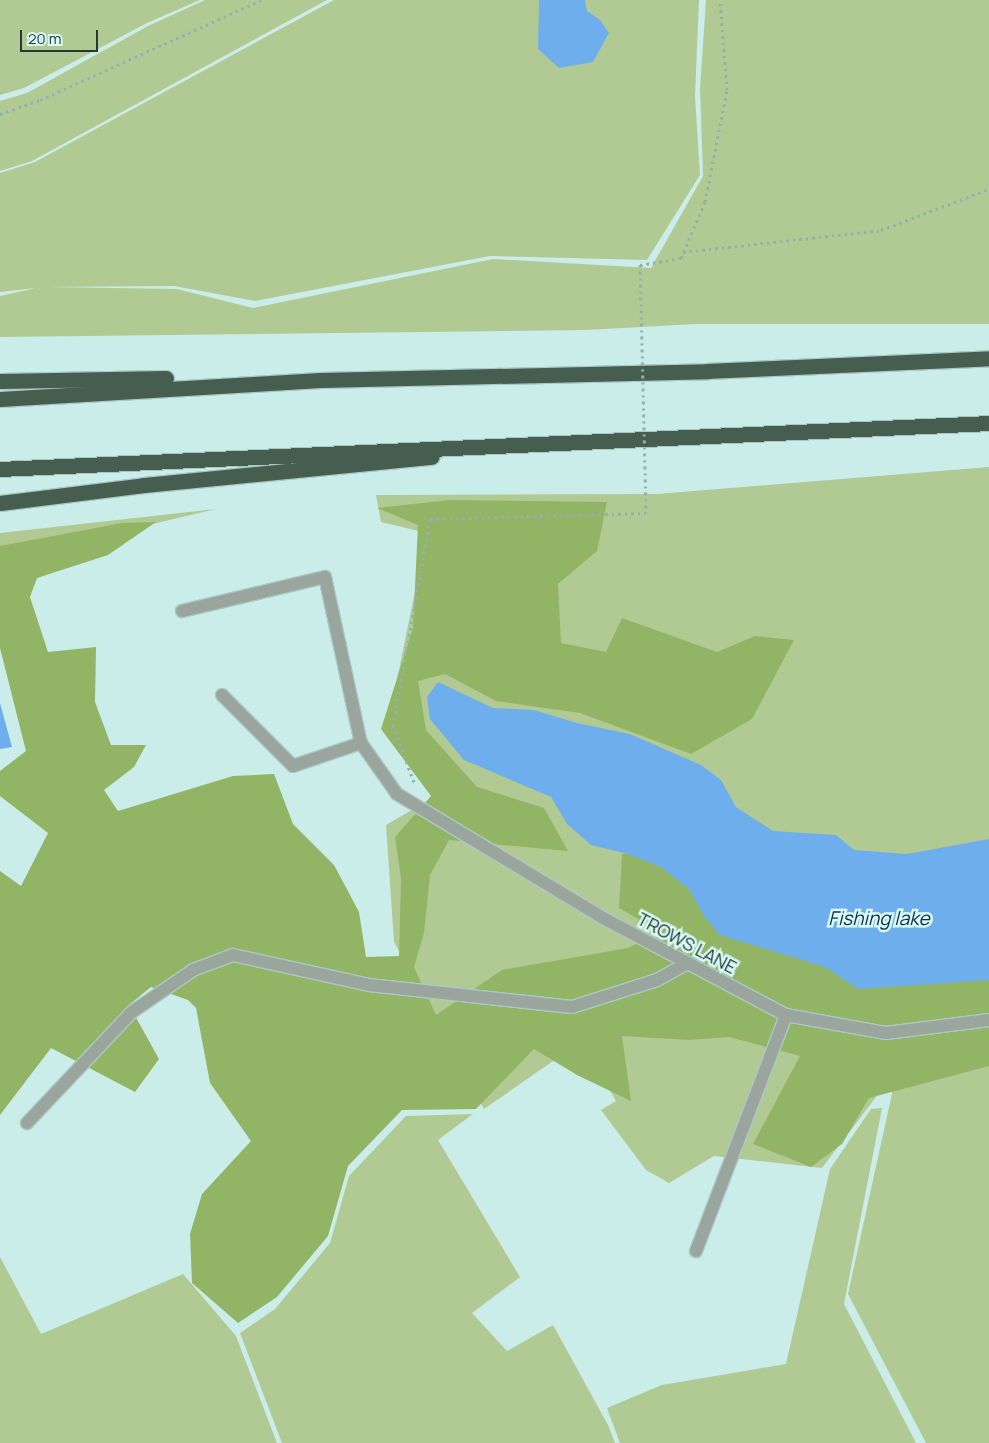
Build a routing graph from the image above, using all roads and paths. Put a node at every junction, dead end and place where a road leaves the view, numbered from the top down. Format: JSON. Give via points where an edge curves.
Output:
{"nodes":[{"id":1,"x":261,"y":0,"type":"edge"},
{"id":2,"x":720,"y":0,"type":"edge"},
{"id":3,"x":0,"y":114,"type":"edge"},
{"id":4,"x":989,"y":189,"type":"edge"},
{"id":5,"x":684,"y":252,"type":"junction"},
{"id":6,"x":989,"y":358,"type":"edge"},
{"id":7,"x":320,"y":380,"type":"junction"},
{"id":8,"x":0,"y":381,"type":"edge"},
{"id":9,"x":0,"y":399,"type":"edge"},
{"id":10,"x":989,"y":423,"type":"edge"},
{"id":11,"x":625,"y":439,"type":"junction"},
{"id":12,"x":0,"y":469,"type":"edge"},
{"id":13,"x":0,"y":503,"type":"edge"},
{"id":14,"x":182,"y":611,"type":"dead end"},
{"id":15,"x":222,"y":696,"type":"dead end"},
{"id":16,"x":361,"y":742,"type":"junction"},
{"id":17,"x":398,"y":794,"type":"junction"},
{"id":18,"x":688,"y":963,"type":"junction"},
{"id":19,"x":786,"y":1015,"type":"junction"},
{"id":20,"x":989,"y":1020,"type":"edge"},
{"id":21,"x":27,"y":1123,"type":"dead end"},
{"id":22,"x":696,"y":1251,"type":"dead end"}],
"edges":[{"from":1,"to":3,"type":"path","via":[[40,100]]},
{"from":2,"to":5,"type":"path","via":[[727,90],[706,202]]},
{"from":4,"to":5,"type":"path","via":[[881,230]]},
{"from":5,"to":17,"type":"path","bridge":true,"via":[[681,258],[640,265],[646,513],[430,519],[393,726],[414,783]]},
{"from":6,"to":7,"type":"highway","via":[[708,371]]},
{"from":7,"to":8,"type":"highway","via":[[80,377]]},
{"from":7,"to":9,"type":"highway","via":[[105,390]]},
{"from":10,"to":11,"type":"highway"},
{"from":11,"to":12,"type":"highway"},
{"from":11,"to":13,"type":"highway","via":[[144,485]]},
{"from":14,"to":16,"type":"street","via":[[325,577]]},
{"from":15,"to":16,"type":"street","via":[[293,766]]},
{"from":16,"to":17,"type":"street"},
{"from":17,"to":18,"type":"street","name":"TROWS LANE","via":[[607,920]]},
{"from":18,"to":19,"type":"street","name":"TROWS LANE"},
{"from":18,"to":21,"type":"street","via":[[657,980],[572,1007],[369,985],[233,955],[193,970],[132,1012]]},
{"from":19,"to":20,"type":"street","name":"TROWS LANE","via":[[886,1033]]},
{"from":19,"to":22,"type":"street"}]}
